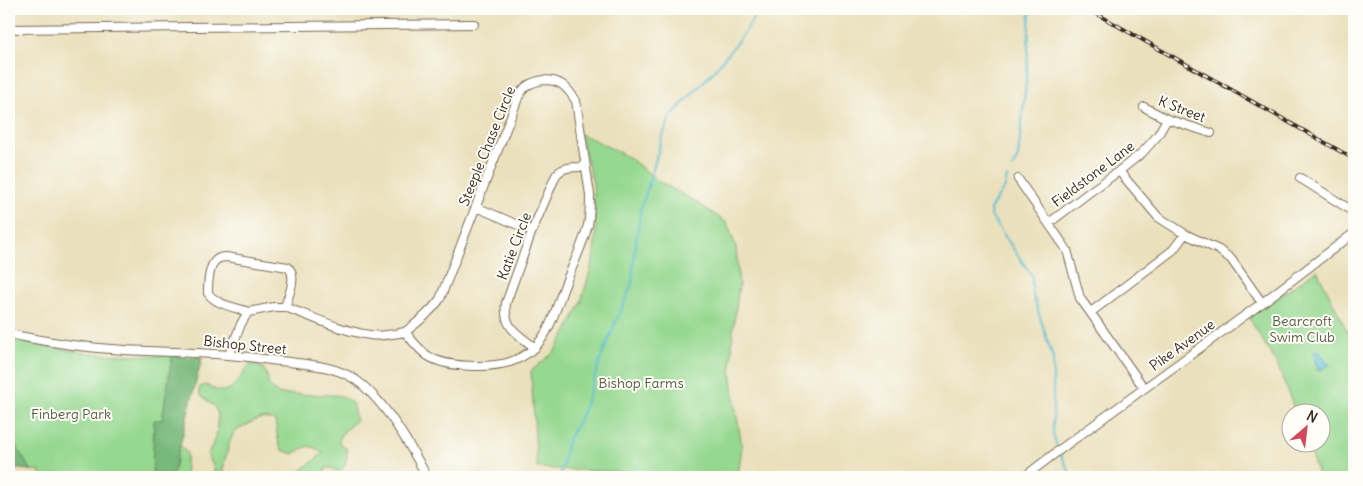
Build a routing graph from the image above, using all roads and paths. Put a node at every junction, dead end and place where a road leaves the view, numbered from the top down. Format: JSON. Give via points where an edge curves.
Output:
{"nodes":[{"id":1,"x":474,"y":24,"type":"dead end"},
{"id":2,"x":9,"y":29,"type":"edge"},
{"id":3,"x":1144,"y":107,"type":"dead end"},
{"id":4,"x":1167,"y":119,"type":"junction"},
{"id":5,"x":1211,"y":133,"type":"dead end"},
{"id":6,"x":586,"y":167,"type":"junction"},
{"id":7,"x":1119,"y":172,"type":"junction"},
{"id":8,"x":1300,"y":178,"type":"dead end"},
{"id":9,"x":1018,"y":179,"type":"dead end"},
{"id":10,"x":476,"y":207,"type":"junction"},
{"id":11,"x":1354,"y":212,"type":"edge"},
{"id":12,"x":1049,"y":223,"type":"junction"},
{"id":13,"x":532,"y":231,"type":"junction"},
{"id":14,"x":1354,"y":233,"type":"edge"},
{"id":15,"x":1185,"y":234,"type":"junction"},
{"id":16,"x":1262,"y":302,"type":"junction"},
{"id":17,"x":285,"y":307,"type":"junction"},
{"id":18,"x":248,"y":312,"type":"junction"},
{"id":19,"x":1091,"y":312,"type":"junction"},
{"id":20,"x":405,"y":332,"type":"junction"},
{"id":21,"x":9,"y":334,"type":"edge"},
{"id":22,"x":535,"y":348,"type":"junction"},
{"id":23,"x":230,"y":355,"type":"junction"},
{"id":24,"x":1144,"y":388,"type":"junction"},
{"id":25,"x":427,"y":477,"type":"edge"},
{"id":26,"x":1024,"y":477,"type":"edge"}],
"edges":[{"from":1,"to":2,"type":"street"},
{"from":3,"to":4,"type":"street","name":"K Street"},
{"from":4,"to":5,"type":"street","name":"K Street"},
{"from":4,"to":7,"type":"street","name":"Fieldstone Lane","via":[[1150,145]]},
{"from":6,"to":10,"type":"street","name":"Steeple Chase Circle","via":[[576,101],[571,92],[552,80],[534,81],[521,91]]},
{"from":6,"to":13,"type":"street","name":"Katie Circle","via":[[574,167],[556,175]]},
{"from":6,"to":22,"type":"street","name":"Steeple Chase Circle","via":[[590,209],[584,239],[548,328]]},
{"from":7,"to":12,"type":"street","name":"Fieldstone Lane"},
{"from":7,"to":15,"type":"street","via":[[1158,217]]},
{"from":8,"to":11,"type":"street"},
{"from":9,"to":12,"type":"street"},
{"from":10,"to":13,"type":"street"},
{"from":10,"to":20,"type":"street","name":"Steeple Chase Circle","via":[[440,299]]},
{"from":12,"to":19,"type":"street","via":[[1067,250],[1080,298]]},
{"from":13,"to":22,"type":"street","name":"Katie Circle","via":[[505,313],[511,328]]},
{"from":14,"to":16,"type":"street","name":"Pike Avenue"},
{"from":15,"to":16,"type":"street","via":[[1231,259]]},
{"from":15,"to":19,"type":"street","via":[[1173,250]]},
{"from":16,"to":24,"type":"street","name":"Pike Avenue"},
{"from":17,"to":18,"type":"street"},
{"from":17,"to":18,"type":"street","via":[[293,277],[288,267],[226,256],[219,258],[211,270],[208,293],[217,301]]},
{"from":17,"to":20,"type":"street","via":[[356,333],[371,336]]},
{"from":18,"to":23,"type":"street"},
{"from":19,"to":24,"type":"street"},
{"from":20,"to":22,"type":"street","name":"Steeple Chase Circle","via":[[428,357],[453,365],[493,366],[524,357]]},
{"from":21,"to":23,"type":"street","name":"Bishop Street","via":[[107,349]]},
{"from":23,"to":25,"type":"street","name":"Bishop Street","via":[[320,366],[355,380],[380,404],[409,443]]},
{"from":24,"to":26,"type":"street","name":"Pike Avenue"}]}
